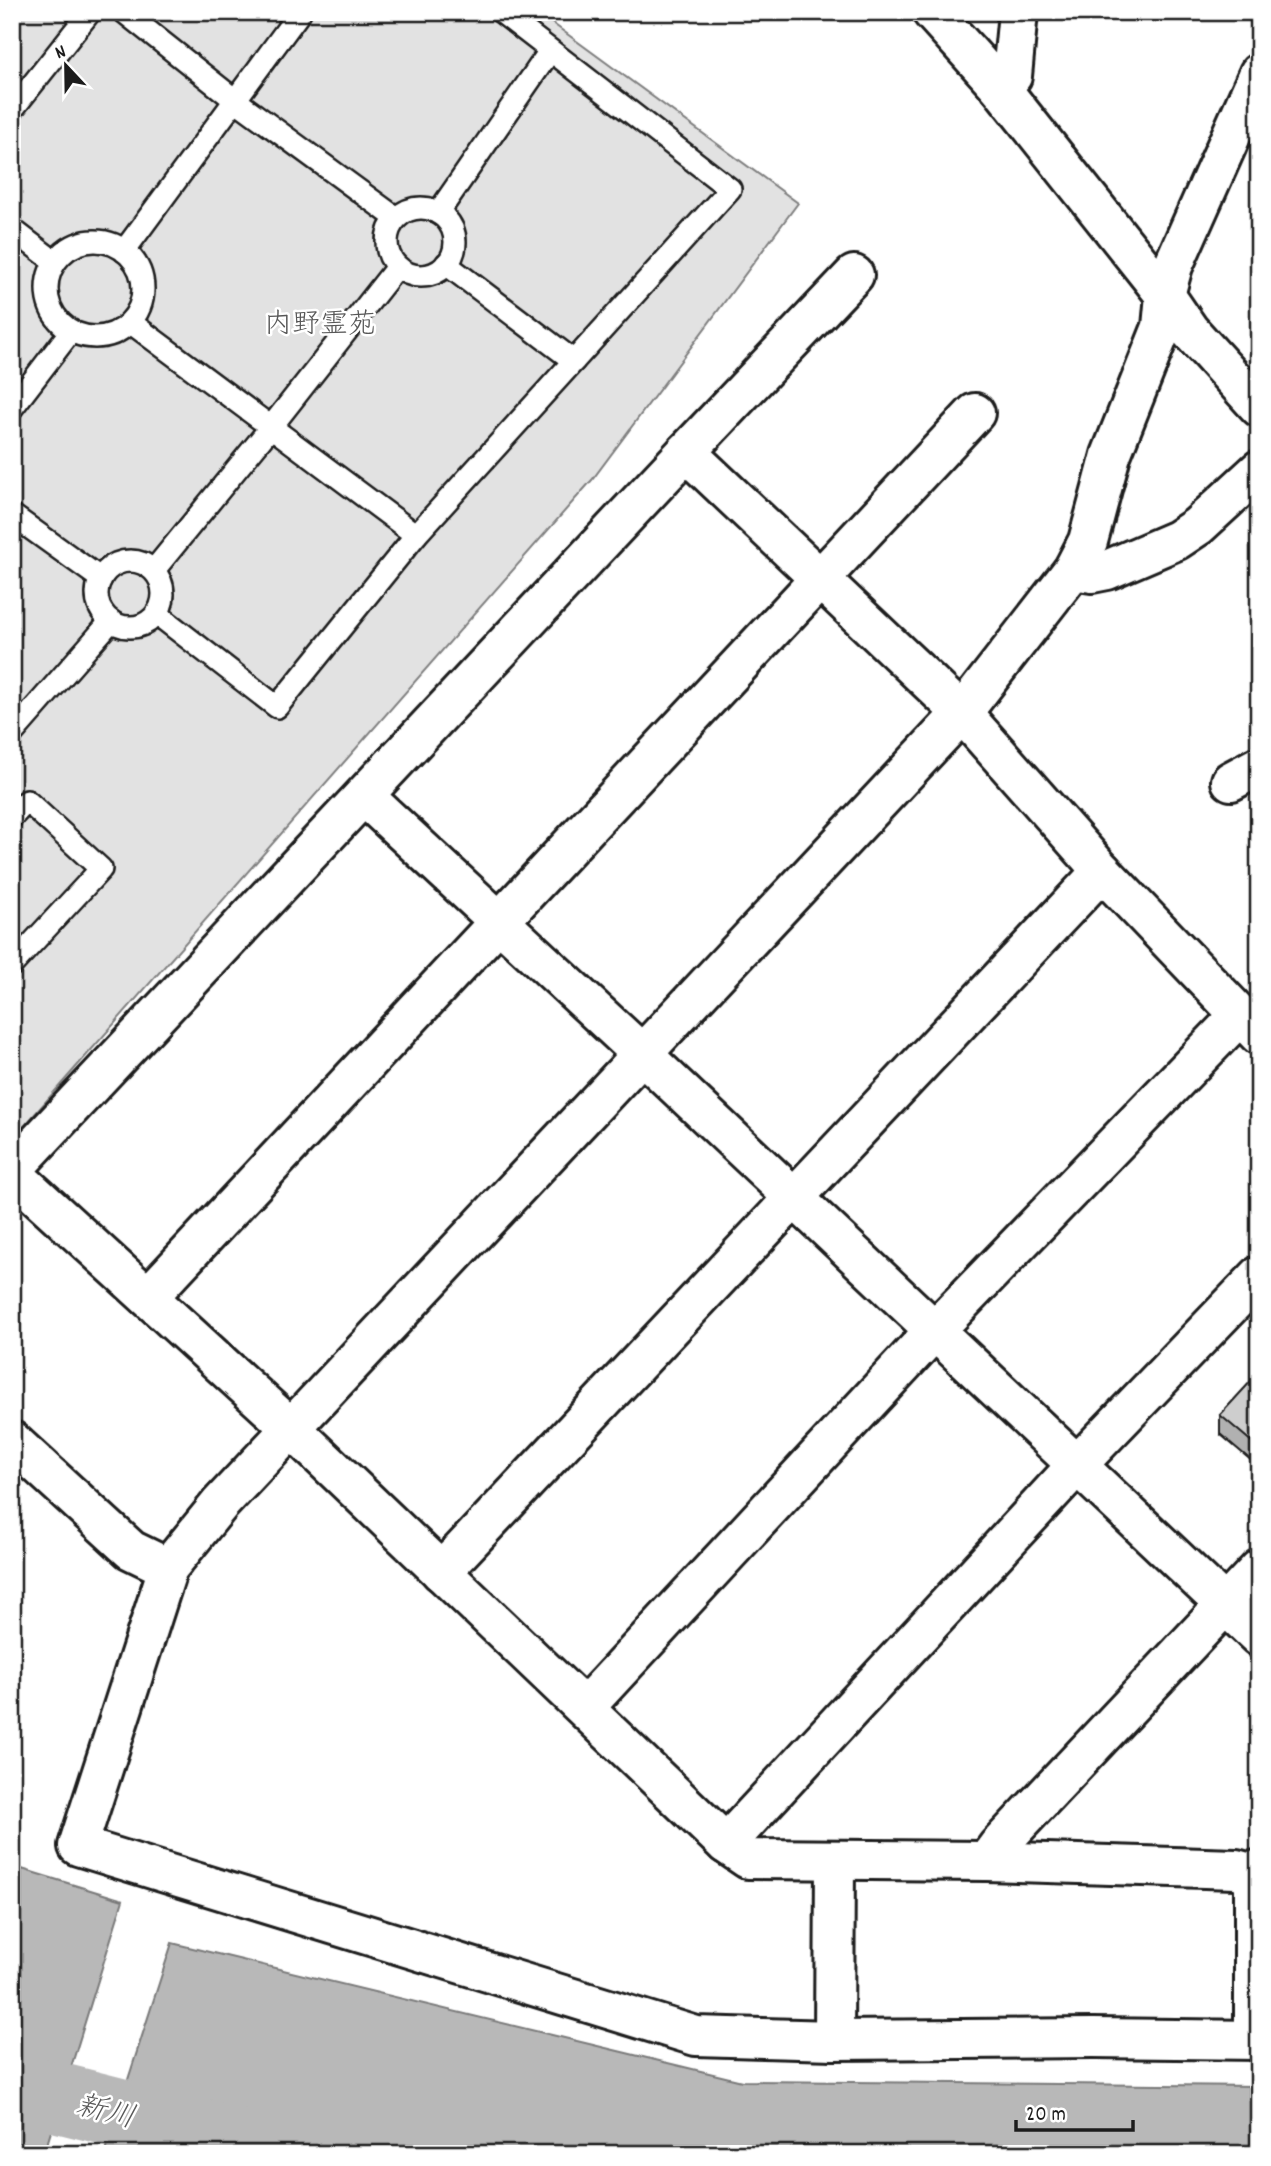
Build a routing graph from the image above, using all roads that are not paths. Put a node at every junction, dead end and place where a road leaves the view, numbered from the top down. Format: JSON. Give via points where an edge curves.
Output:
{"nodes":[{"id":1,"x":90,"y":12,"type":"edge"},
{"id":2,"x":124,"y":12,"type":"edge"},
{"id":3,"x":300,"y":12,"type":"edge"},
{"id":4,"x":501,"y":12,"type":"edge"},
{"id":5,"x":932,"y":12,"type":"edge"},
{"id":6,"x":1018,"y":12,"type":"edge"},
{"id":7,"x":551,"y":51,"type":"junction"},
{"id":8,"x":1259,"y":73,"type":"edge"},
{"id":9,"x":999,"y":86,"type":"junction"},
{"id":10,"x":235,"y":100,"type":"junction"},
{"id":11,"x":12,"y":110,"type":"edge"},
{"id":12,"x":438,"y":212,"type":"junction"},
{"id":13,"x":396,"y":218,"type":"junction"},
{"id":14,"x":12,"y":229,"type":"edge"},
{"id":15,"x":124,"y":251,"type":"junction"},
{"id":16,"x":55,"y":262,"type":"junction"},
{"id":17,"x":446,"y":264,"type":"junction"},
{"id":18,"x":397,"y":267,"type":"junction"},
{"id":19,"x":853,"y":275,"type":"dead end"},
{"id":20,"x":1165,"y":295,"type":"junction"},
{"id":21,"x":130,"y":322,"type":"junction"},
{"id":22,"x":71,"y":331,"type":"junction"},
{"id":23,"x":573,"y":361,"type":"junction"},
{"id":24,"x":1259,"y":407,"type":"edge"},
{"id":25,"x":12,"y":408,"type":"edge"},
{"id":26,"x":975,"y":413,"type":"dead end"},
{"id":27,"x":271,"y":427,"type":"junction"},
{"id":28,"x":686,"y":452,"type":"junction"},
{"id":29,"x":1259,"y":470,"type":"edge"},
{"id":30,"x":12,"y":515,"type":"edge"},
{"id":31,"x":416,"y":535,"type":"junction"},
{"id":32,"x":154,"y":570,"type":"junction"},
{"id":33,"x":1073,"y":570,"type":"junction"},
{"id":34,"x":100,"y":579,"type":"junction"},
{"id":35,"x":819,"y":579,"type":"junction"},
{"id":36,"x":157,"y":614,"type":"junction"},
{"id":37,"x":111,"y":621,"type":"junction"},
{"id":38,"x":962,"y":713,"type":"junction"},
{"id":39,"x":12,"y":734,"type":"edge"},
{"id":40,"x":364,"y":796,"type":"junction"},
{"id":41,"x":12,"y":817,"type":"edge"},
{"id":42,"x":1102,"y":871,"type":"junction"},
{"id":43,"x":500,"y":922,"type":"junction"},
{"id":44,"x":12,"y":965,"type":"edge"},
{"id":45,"x":1249,"y":1025,"type":"edge"},
{"id":46,"x":642,"y":1054,"type":"junction"},
{"id":47,"x":12,"y":1171,"type":"edge"},
{"id":48,"x":793,"y":1199,"type":"junction"},
{"id":49,"x":1259,"y":1276,"type":"edge"},
{"id":50,"x":148,"y":1297,"type":"junction"},
{"id":51,"x":934,"y":1331,"type":"junction"},
{"id":52,"x":292,"y":1429,"type":"junction"},
{"id":53,"x":12,"y":1441,"type":"edge"},
{"id":54,"x":1076,"y":1466,"type":"junction"},
{"id":55,"x":168,"y":1568,"type":"junction"},
{"id":56,"x":1259,"y":1569,"type":"edge"},
{"id":57,"x":441,"y":1572,"type":"junction"},
{"id":58,"x":1225,"y":1606,"type":"junction"},
{"id":59,"x":1259,"y":1637,"type":"edge"},
{"id":60,"x":584,"y":1707,"type":"junction"},
{"id":61,"x":726,"y":1844,"type":"junction"},
{"id":62,"x":835,"y":1860,"type":"junction"},
{"id":63,"x":987,"y":1861,"type":"junction"},
{"id":64,"x":1256,"y":1872,"type":"edge"},
{"id":65,"x":834,"y":2040,"type":"junction"},
{"id":66,"x":1257,"y":2040,"type":"edge"}],
"edges":[{"from":1,"to":11,"type":"lane"},
{"from":2,"to":10,"type":"lane"},
{"from":3,"to":10,"type":"lane"},
{"from":4,"to":7,"type":"lane"},
{"from":5,"to":9,"type":"street"},
{"from":6,"to":9,"type":"street","via":[[1012,76]]},
{"from":7,"to":12,"type":"lane"},
{"from":7,"to":23,"type":"lane","via":[[730,189]]},
{"from":8,"to":20,"type":"street","via":[[1173,266]]},
{"from":9,"to":20,"type":"street"},
{"from":10,"to":13,"type":"lane"},
{"from":10,"to":15,"type":"lane"},
{"from":12,"to":13,"type":"lane","via":[[419,208]]},
{"from":12,"to":17,"type":"lane","via":[[452,226],[455,239],[454,253]]},
{"from":13,"to":18,"type":"lane","via":[[386,243]]},
{"from":14,"to":16,"type":"lane"},
{"from":15,"to":16,"type":"lane","via":[[91,241],[74,245]]},
{"from":15,"to":21,"type":"lane","via":[[142,278],[143,294]]},
{"from":16,"to":22,"type":"lane","via":[[46,287],[48,304]]},
{"from":17,"to":18,"type":"lane","via":[[436,273],[422,276]]},
{"from":17,"to":23,"type":"lane"},
{"from":18,"to":27,"type":"lane"},
{"from":19,"to":28,"type":"street"},
{"from":20,"to":24,"type":"street","via":[[1189,330]]},
{"from":20,"to":33,"type":"street","via":[[1162,327],[1111,455],[1088,541]]},
{"from":21,"to":22,"type":"lane","via":[[103,337]]},
{"from":21,"to":27,"type":"lane"},
{"from":22,"to":25,"type":"lane"},
{"from":23,"to":31,"type":"lane"},
{"from":26,"to":35,"type":"street"},
{"from":27,"to":31,"type":"lane"},
{"from":27,"to":32,"type":"lane"},
{"from":28,"to":35,"type":"street"},
{"from":28,"to":40,"type":"street"},
{"from":29,"to":33,"type":"street","via":[[1177,540],[1107,570]]},
{"from":30,"to":34,"type":"lane"},
{"from":31,"to":36,"type":"lane","via":[[277,707]]},
{"from":32,"to":34,"type":"lane","via":[[131,561],[108,569]]},
{"from":32,"to":36,"type":"lane","via":[[164,596]]},
{"from":33,"to":38,"type":"street"},
{"from":34,"to":37,"type":"lane","via":[[97,597]]},
{"from":35,"to":38,"type":"street"},
{"from":35,"to":43,"type":"street"},
{"from":36,"to":37,"type":"lane","via":[[130,627]]},
{"from":37,"to":39,"type":"lane"},
{"from":38,"to":42,"type":"street"},
{"from":38,"to":46,"type":"street"},
{"from":40,"to":43,"type":"street"},
{"from":40,"to":47,"type":"street"},
{"from":41,"to":44,"type":"lane","via":[[27,801],[101,869]]},
{"from":42,"to":45,"type":"street"},
{"from":42,"to":48,"type":"street"},
{"from":43,"to":46,"type":"street"},
{"from":43,"to":50,"type":"street"},
{"from":45,"to":51,"type":"street"},
{"from":46,"to":48,"type":"street"},
{"from":46,"to":52,"type":"street"},
{"from":47,"to":50,"type":"street"},
{"from":48,"to":51,"type":"street"},
{"from":48,"to":57,"type":"street"},
{"from":49,"to":54,"type":"street"},
{"from":50,"to":52,"type":"street"},
{"from":51,"to":54,"type":"street"},
{"from":51,"to":60,"type":"street"},
{"from":52,"to":55,"type":"street","via":[[220,1504]]},
{"from":52,"to":57,"type":"street"},
{"from":53,"to":55,"type":"street","via":[[131,1550]]},
{"from":54,"to":58,"type":"street"},
{"from":54,"to":61,"type":"street"},
{"from":55,"to":65,"type":"street","via":[[78,1846],[696,2036]]},
{"from":56,"to":58,"type":"street"},
{"from":57,"to":60,"type":"street"},
{"from":58,"to":59,"type":"street"},
{"from":58,"to":63,"type":"street"},
{"from":60,"to":61,"type":"street"},
{"from":61,"to":62,"type":"street","via":[[748,1859]]},
{"from":62,"to":63,"type":"street"},
{"from":62,"to":65,"type":"street"},
{"from":63,"to":64,"type":"street"},
{"from":64,"to":66,"type":"street"},
{"from":65,"to":66,"type":"street"}]}
